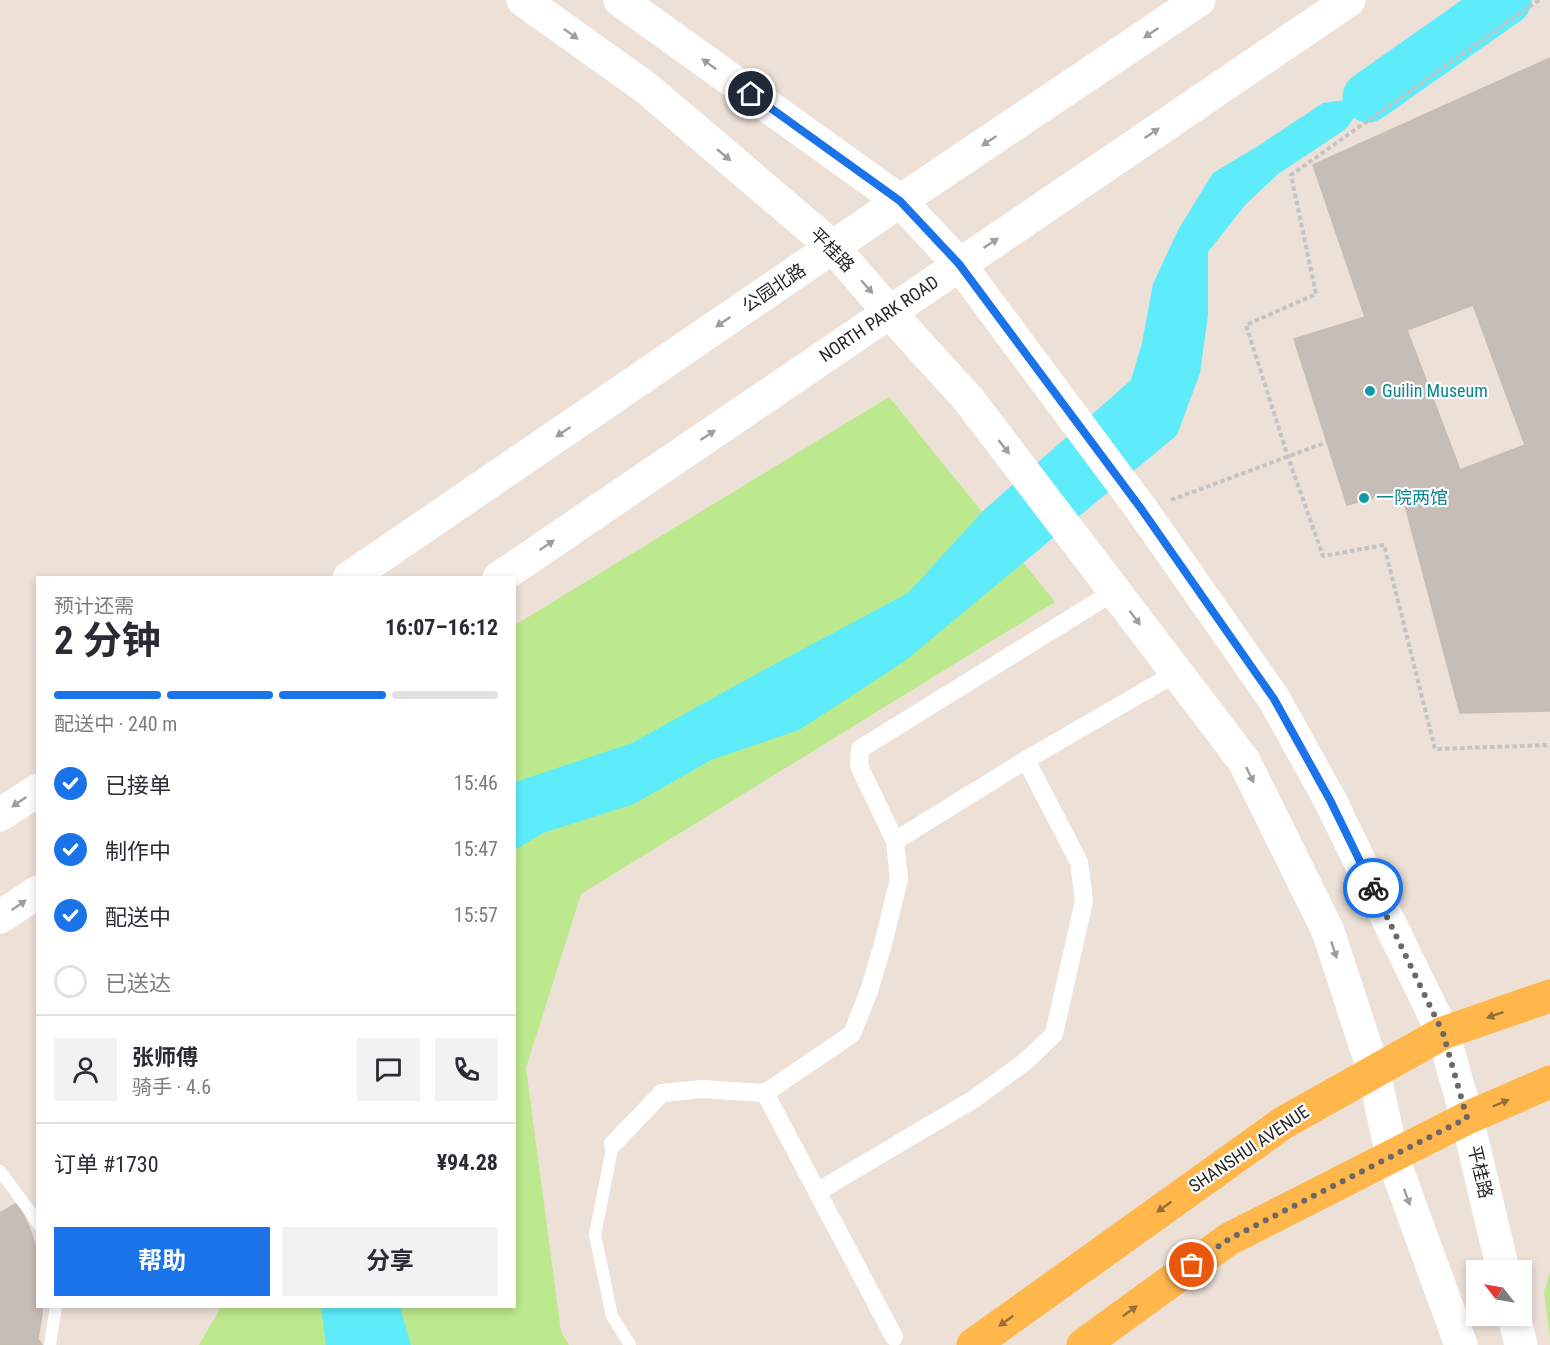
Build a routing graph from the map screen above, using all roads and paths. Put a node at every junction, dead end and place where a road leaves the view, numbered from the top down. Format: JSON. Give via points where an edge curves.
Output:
{"nodes":[{"id":1,"x":523,"y":0,"type":"edge"},
{"id":2,"x":620,"y":0,"type":"edge"},
{"id":3,"x":1199,"y":0,"type":"edge"},
{"id":4,"x":1349,"y":0,"type":"edge"},
{"id":5,"x":1539,"y":0,"type":"edge"},
{"id":6,"x":900,"y":201,"type":"junction"},
{"id":7,"x":833,"y":247,"type":"junction"},
{"id":8,"x":959,"y":264,"type":"junction"},
{"id":9,"x":888,"y":312,"type":"junction"},
{"id":10,"x":1327,"y":442,"type":"dead end"},
{"id":11,"x":1288,"y":458,"type":"junction"},
{"id":12,"x":1142,"y":510,"type":"junction"},
{"id":13,"x":353,"y":576,"type":"edge"},
{"id":14,"x":502,"y":576,"type":"edge"},
{"id":15,"x":1115,"y":591,"type":"junction"},
{"id":16,"x":1176,"y":673,"type":"junction"},
{"id":17,"x":1550,"y":745,"type":"edge"},
{"id":18,"x":1026,"y":760,"type":"junction"},
{"id":19,"x":36,"y":791,"type":"edge"},
{"id":20,"x":0,"y":815,"type":"edge"},
{"id":21,"x":895,"y":842,"type":"junction"},
{"id":22,"x":36,"y":893,"type":"edge"},
{"id":23,"x":0,"y":917,"type":"edge"},
{"id":24,"x":1550,"y":996,"type":"edge"},
{"id":25,"x":1443,"y":1033,"type":"junction"},
{"id":26,"x":1374,"y":1072,"type":"junction"},
{"id":27,"x":1550,"y":1083,"type":"edge"},
{"id":28,"x":765,"y":1093,"type":"junction"},
{"id":29,"x":1467,"y":1118,"type":"junction"},
{"id":30,"x":613,"y":1144,"type":"joint"},
{"id":31,"x":1392,"y":1156,"type":"junction"},
{"id":32,"x":0,"y":1171,"type":"edge"},
{"id":33,"x":818,"y":1192,"type":"junction"},
{"id":34,"x":36,"y":1221,"type":"edge"},
{"id":35,"x":1501,"y":1260,"type":"edge"},
{"id":36,"x":56,"y":1308,"type":"edge"},
{"id":37,"x":1516,"y":1326,"type":"edge"},
{"id":38,"x":894,"y":1337,"type":"dead end"},
{"id":39,"x":50,"y":1345,"type":"edge"},
{"id":40,"x":630,"y":1345,"type":"edge"},
{"id":41,"x":973,"y":1345,"type":"edge"},
{"id":42,"x":1083,"y":1345,"type":"edge"},
{"id":43,"x":1461,"y":1345,"type":"edge"},
{"id":44,"x":1521,"y":1345,"type":"edge"}],
"edges":[{"from":1,"to":7,"type":"main road","name":"平桂路","one_way":true,"via":[[645,87]]},
{"from":6,"to":2,"type":"main road","one_way":true},
{"from":3,"to":6,"type":"main road","name":"公园北路","one_way":true},
{"from":8,"to":4,"type":"main road","name":"NORTH PARK ROAD","one_way":true},
{"from":5,"to":11,"type":"path","via":[[1291,175],[1316,294],[1246,326]]},
{"from":6,"to":7,"type":"main road","name":"公园北路"},
{"from":6,"to":8,"type":"main road"},
{"from":7,"to":9,"type":"main road","name":"平桂路","one_way":true},
{"from":7,"to":13,"type":"main road","name":"公园北路","one_way":true},
{"from":8,"to":9,"type":"main road","name":"NORTH PARK ROAD"},
{"from":8,"to":12,"type":"main road","name":"平桂路"},
{"from":14,"to":9,"type":"main road","name":"NORTH PARK ROAD","one_way":true},
{"from":9,"to":15,"type":"main road","name":"平桂路","one_way":true,"via":[[969,400]]},
{"from":10,"to":11,"type":"path"},
{"from":11,"to":12,"type":"path"},
{"from":11,"to":17,"type":"path","via":[[1323,556],[1384,545],[1435,749]]},
{"from":12,"to":25,"type":"main road","name":"平桂路","via":[[1274,699],[1330,800]]},
{"from":15,"to":16,"type":"main road","name":"平桂路","one_way":true},
{"from":15,"to":21,"type":"street","via":[[860,749],[859,766]]},
{"from":16,"to":18,"type":"street"},
{"from":16,"to":26,"type":"main road","name":"平桂路","one_way":true,"via":[[1244,761],[1328,931]]},
{"from":18,"to":21,"type":"street"},
{"from":18,"to":33,"type":"street","via":[[1079,862],[1084,901],[1054,1034],[1026,1061],[974,1099]]},
{"from":19,"to":20,"type":"main road","one_way":true},
{"from":21,"to":28,"type":"street","via":[[899,879],[869,991],[852,1034]]},
{"from":23,"to":22,"type":"main road","one_way":true},
{"from":24,"to":25,"type":"main road","name":"SHANSHUI AVENUE","one_way":true},
{"from":25,"to":26,"type":"main road","name":"SHANSHUI AVENUE"},
{"from":25,"to":29,"type":"main road","name":"平桂路"},
{"from":26,"to":31,"type":"main road","name":"平桂路"},
{"from":26,"to":41,"type":"main road","name":"SHANSHUI AVENUE","one_way":true,"via":[[1282,1123]]},
{"from":29,"to":27,"type":"main road","one_way":true},
{"from":28,"to":30,"type":"street","via":[[702,1089],[662,1093]]},
{"from":28,"to":33,"type":"street"},
{"from":29,"to":31,"type":"main road"},
{"from":29,"to":35,"type":"main road","name":"平桂路"},
{"from":30,"to":40,"type":"lane","via":[[595,1235],[612,1316]]},
{"from":42,"to":31,"type":"main road","one_way":true,"via":[[1229,1239]]},
{"from":31,"to":43,"type":"main road","name":"平桂路","one_way":true},
{"from":32,"to":34,"type":"lane"},
{"from":33,"to":38,"type":"street"},
{"from":36,"to":39,"type":"lane"},
{"from":37,"to":44,"type":"main road"}]}
